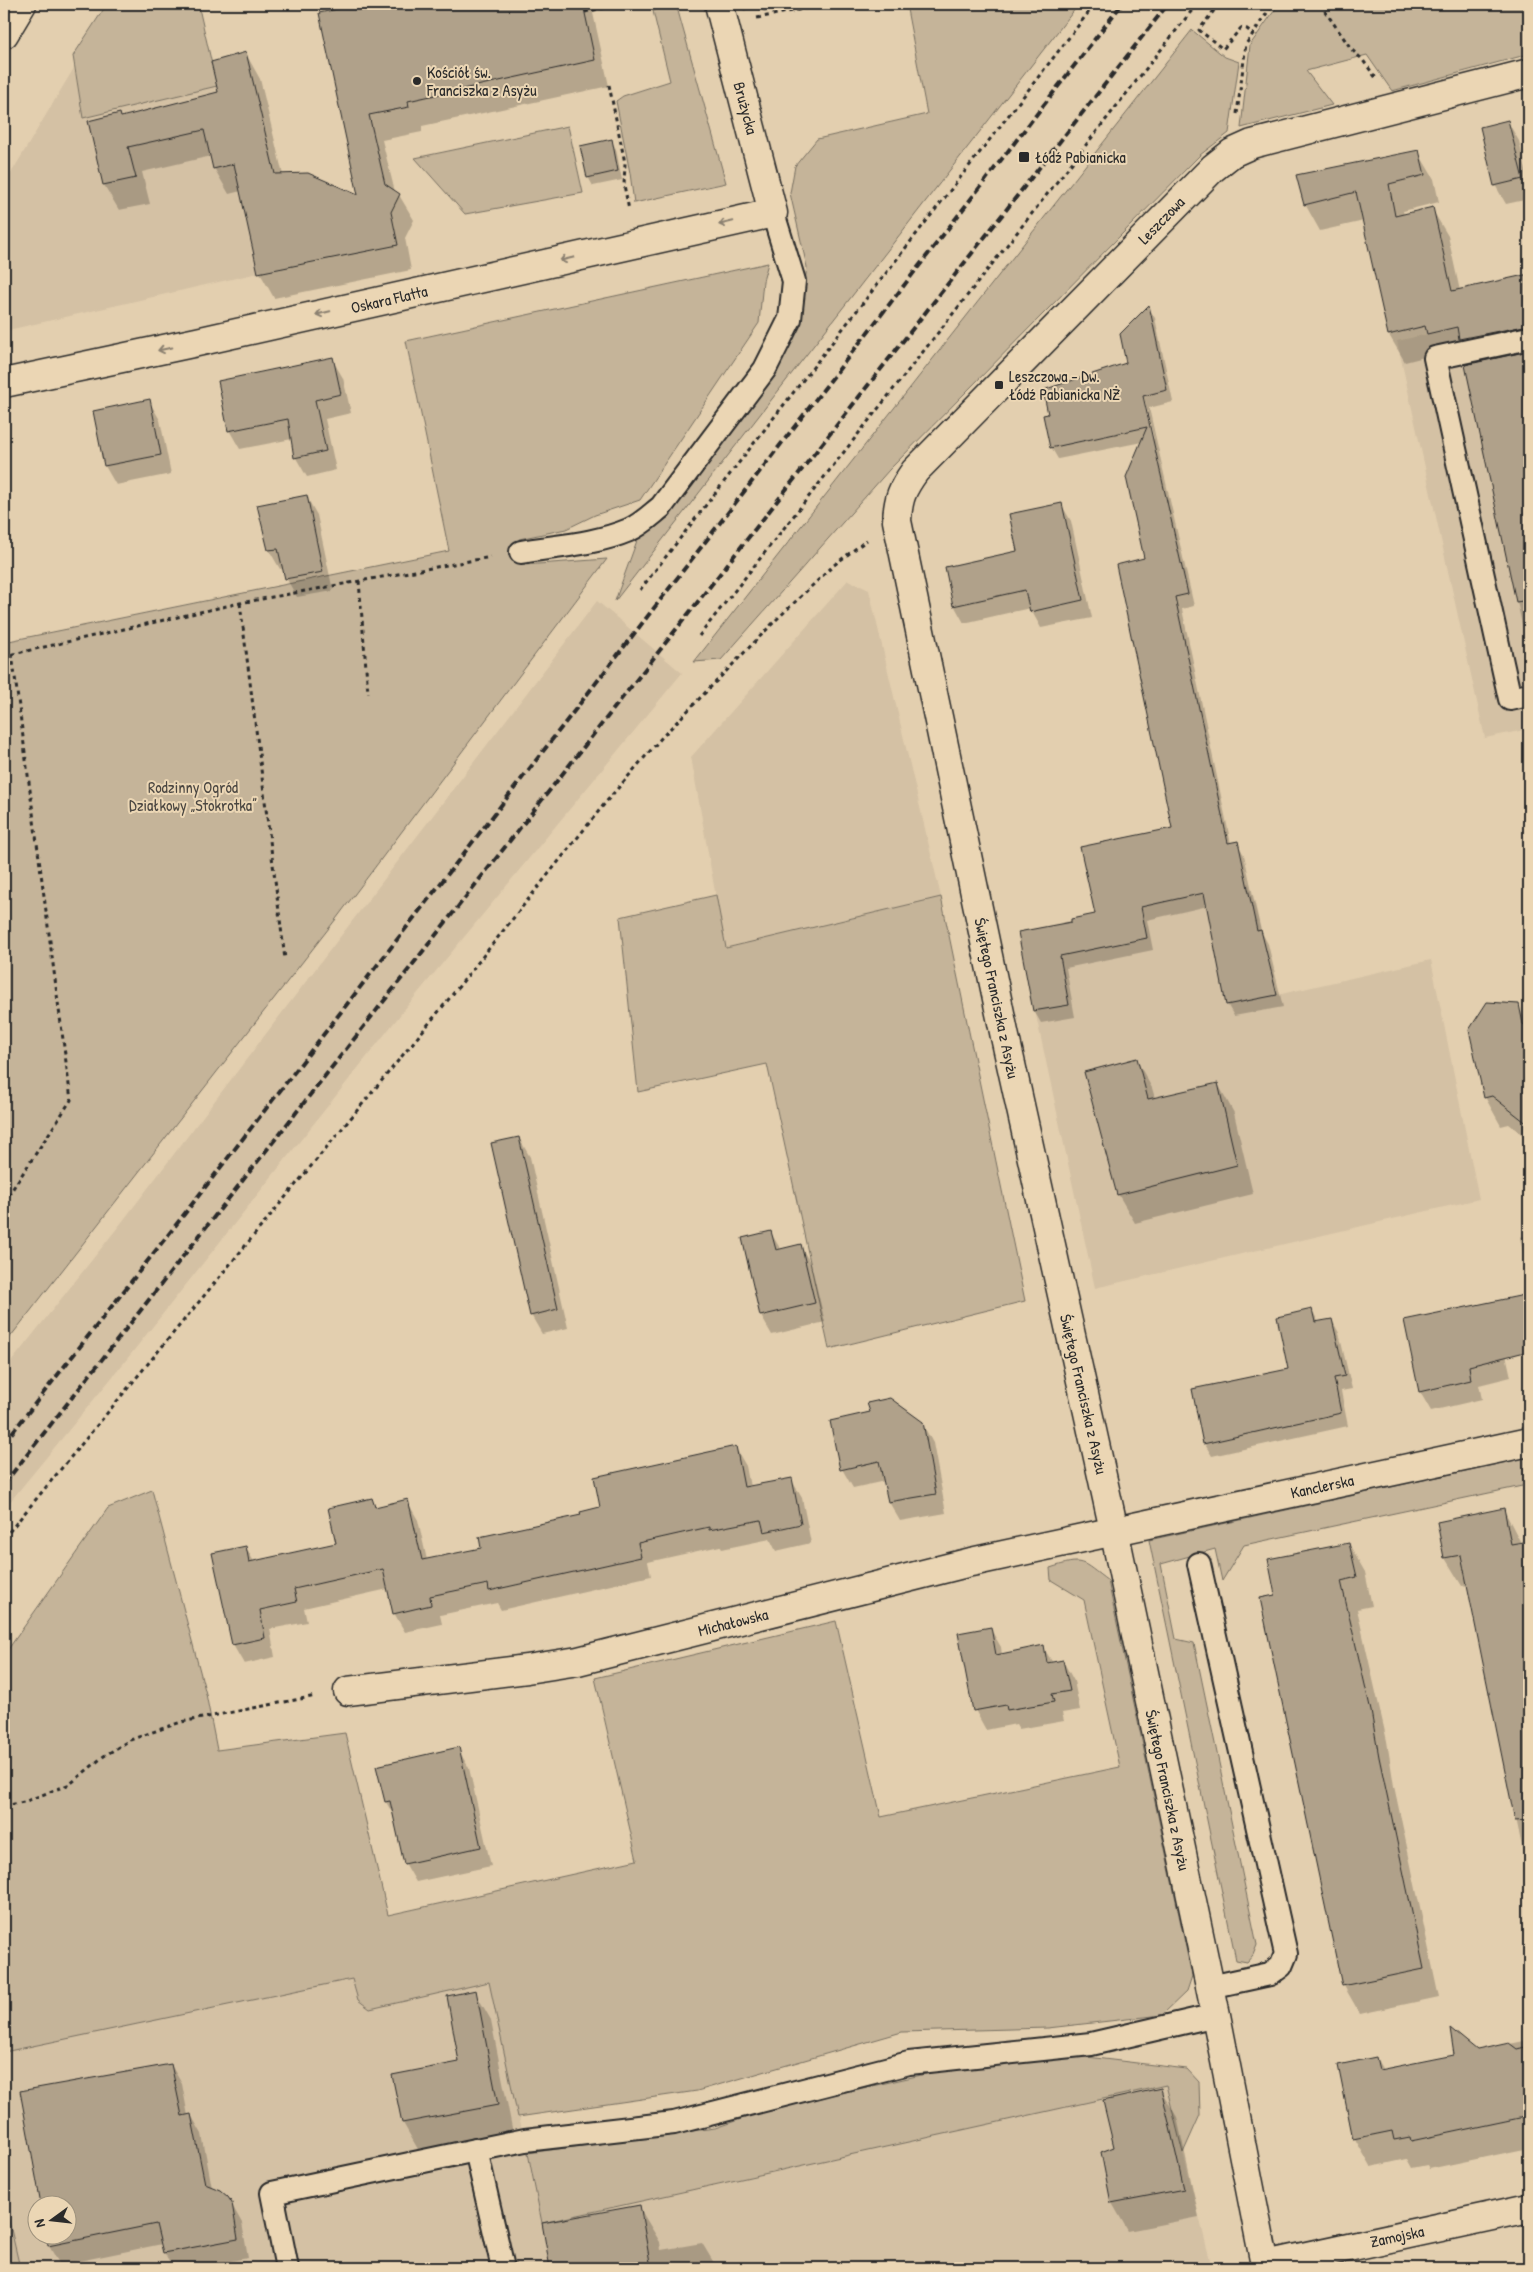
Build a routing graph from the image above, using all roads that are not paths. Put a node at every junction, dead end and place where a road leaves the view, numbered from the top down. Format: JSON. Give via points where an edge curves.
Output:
{"nodes":[{"id":1,"x":22,"y":4,"type":"edge"},
{"id":2,"x":721,"y":14,"type":"edge"},
{"id":3,"x":4,"y":34,"type":"edge"},
{"id":4,"x":1529,"y":73,"type":"edge"},
{"id":5,"x":773,"y":213,"type":"junction"},
{"id":6,"x":1529,"y":338,"type":"edge"},
{"id":7,"x":4,"y":383,"type":"edge"},
{"id":8,"x":897,"y":521,"type":"joint"},
{"id":9,"x":522,"y":552,"type":"road end"},
{"id":10,"x":1529,"y":695,"type":"edge"},
{"id":11,"x":1529,"y":1442,"type":"edge"},
{"id":12,"x":1114,"y":1530,"type":"junction"},
{"id":13,"x":1199,"y":1564,"type":"dead end"},
{"id":14,"x":348,"y":1691,"type":"road end"},
{"id":15,"x":1210,"y":1987,"type":"junction"},
{"id":16,"x":1216,"y":2015,"type":"junction"},
{"id":17,"x":476,"y":2150,"type":"junction"},
{"id":18,"x":1529,"y":2208,"type":"edge"},
{"id":19,"x":1265,"y":2267,"type":"edge"},
{"id":20,"x":287,"y":2268,"type":"edge"},
{"id":21,"x":503,"y":2268,"type":"edge"}],
"edges":[{"from":1,"to":3,"type":"street"},
{"from":2,"to":5,"type":"street","name":"Brużycka"},
{"from":4,"to":8,"type":"street","name":"Leszczowa","via":[[1252,144],[1232,153],[1213,168],[915,471],[898,501]]},
{"from":5,"to":7,"type":"street","name":"Oskara Flatta","one_way":true},
{"from":5,"to":9,"type":"lane","via":[[794,282],[794,300],[778,346],[748,393],[661,507],[647,519],[631,530],[612,536]]},
{"from":6,"to":10,"type":"lane","via":[[1435,358],[1510,700]]},
{"from":8,"to":12,"type":"street","name":"Świętego Franciszka z Asyżu","via":[[1003,1028]]},
{"from":11,"to":12,"type":"street","name":"Kanclerska"},
{"from":12,"to":14,"type":"street","name":"Michałowska","via":[[963,1564],[578,1661]]},
{"from":12,"to":15,"type":"street","name":"Świętego Franciszka z Asyżu"},
{"from":13,"to":15,"type":"lane","via":[[1286,1954],[1281,1966],[1270,1974]]},
{"from":15,"to":16,"type":"street","name":"Świętego Franciszka z Asyżu"},
{"from":16,"to":17,"type":"lane","via":[[1091,2044],[909,2062],[674,2123],[525,2140]]},
{"from":16,"to":19,"type":"street","name":"Świętego Franciszka z Asyżu"},
{"from":17,"to":20,"type":"lane","via":[[272,2193]]},
{"from":17,"to":21,"type":"lane"},
{"from":18,"to":19,"type":"street","name":"Zamojska"}]}
